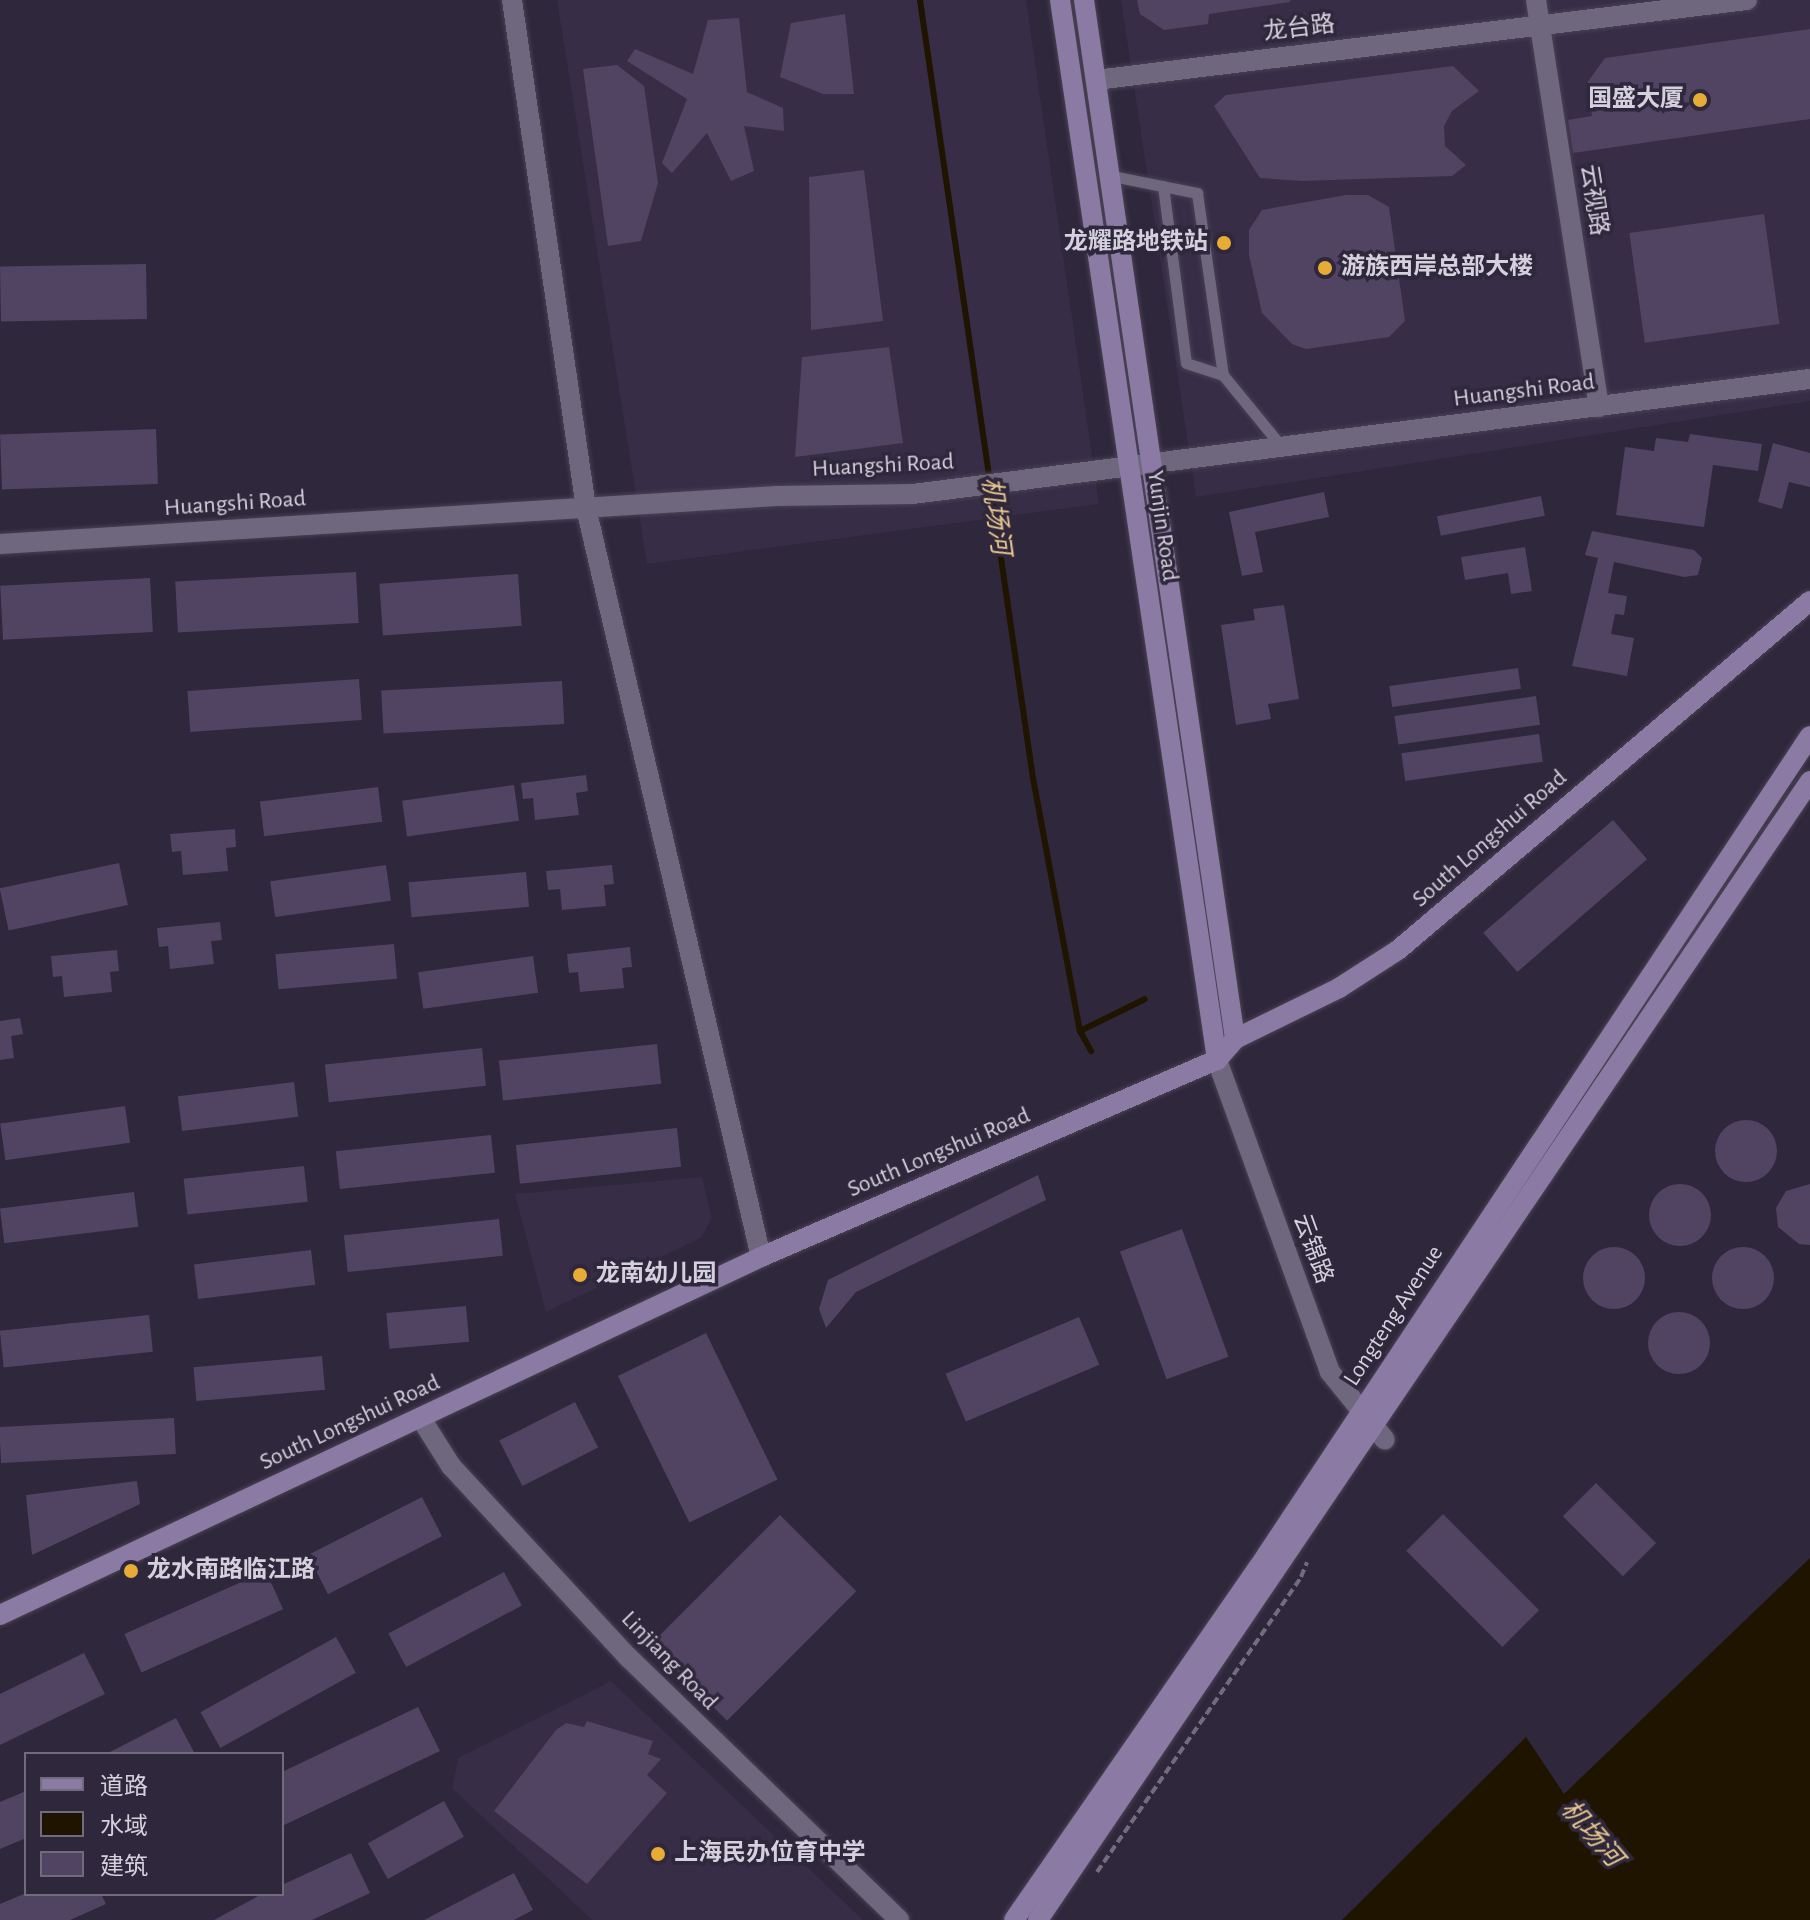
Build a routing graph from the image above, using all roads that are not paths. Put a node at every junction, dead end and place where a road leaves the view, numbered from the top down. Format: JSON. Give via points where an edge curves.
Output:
{"nodes":[{"id":1,"x":512,"y":0,"type":"edge"},
{"id":2,"x":1060,"y":0,"type":"edge"},
{"id":3,"x":1084,"y":0,"type":"edge"},
{"id":4,"x":1536,"y":0,"type":"edge"},
{"id":5,"x":1747,"y":0,"type":"edge"},
{"id":6,"x":1540,"y":25,"type":"junction"},
{"id":7,"x":1096,"y":80,"type":"junction"},
{"id":8,"x":1112,"y":176,"type":"junction"},
{"id":9,"x":1163,"y":186,"type":"junction"},
{"id":10,"x":1223,"y":375,"type":"junction"},
{"id":11,"x":1810,"y":379,"type":"edge"},
{"id":12,"x":1599,"y":407,"type":"junction"},
{"id":13,"x":1283,"y":447,"type":"junction"},
{"id":14,"x":1153,"y":466,"type":"junction"},
{"id":15,"x":1127,"y":468,"type":"junction"},
{"id":16,"x":586,"y":508,"type":"junction"},
{"id":17,"x":0,"y":544,"type":"edge"},
{"id":18,"x":1810,"y":601,"type":"edge"},
{"id":19,"x":1810,"y":736,"type":"edge"},
{"id":20,"x":1810,"y":781,"type":"edge"},
{"id":21,"x":1235,"y":1039,"type":"junction"},
{"id":22,"x":1217,"y":1060,"type":"junction"},
{"id":23,"x":761,"y":1257,"type":"junction"},
{"id":24,"x":422,"y":1420,"type":"junction"},
{"id":25,"x":1373,"y":1426,"type":"junction"},
{"id":26,"x":0,"y":1615,"type":"edge"},
{"id":27,"x":899,"y":1920,"type":"edge"},
{"id":28,"x":1014,"y":1920,"type":"edge"},
{"id":29,"x":1038,"y":1920,"type":"edge"}],
"edges":[{"from":1,"to":16,"type":"street"},
{"from":2,"to":15,"type":"main road","name":"Yunjin Road"},
{"from":3,"to":7,"type":"main road","name":"Yunjin Road"},
{"from":4,"to":6,"type":"street","name":"云视路"},
{"from":5,"to":6,"type":"street","name":"龙台路"},
{"from":6,"to":7,"type":"street","name":"龙台路"},
{"from":6,"to":12,"type":"street","name":"云视路"},
{"from":7,"to":8,"type":"main road","name":"Yunjin Road"},
{"from":8,"to":9,"type":"lane"},
{"from":8,"to":14,"type":"main road","name":"Yunjin Road"},
{"from":9,"to":10,"type":"lane","via":[[1186,363]]},
{"from":9,"to":10,"type":"lane","via":[[1197,193]]},
{"from":10,"to":13,"type":"lane"},
{"from":11,"to":12,"type":"street","name":"Huangshi Road"},
{"from":12,"to":13,"type":"street","name":"Huangshi Road"},
{"from":13,"to":14,"type":"street","name":"Huangshi Road"},
{"from":14,"to":15,"type":"street","name":"Huangshi Road"},
{"from":14,"to":21,"type":"main road","name":"Yunjin Road"},
{"from":15,"to":16,"type":"street","name":"Huangshi Road","via":[[955,489]]},
{"from":15,"to":22,"type":"main road","name":"Yunjin Road"},
{"from":16,"to":17,"type":"street","name":"Huangshi Road"},
{"from":16,"to":23,"type":"street"},
{"from":18,"to":21,"type":"main road","name":"South Longshui Road","via":[[1398,950],[1339,988]]},
{"from":19,"to":25,"type":"main road","name":"Longteng Avenue"},
{"from":20,"to":25,"type":"main road","name":"Longteng Avenue"},
{"from":21,"to":22,"type":"main road","name":"South Longshui Road"},
{"from":22,"to":23,"type":"main road","name":"South Longshui Road"},
{"from":22,"to":25,"type":"street","name":"云锦路","via":[[1330,1372]]},
{"from":23,"to":24,"type":"main road","name":"South Longshui Road"},
{"from":24,"to":26,"type":"main road","name":"South Longshui Road"},
{"from":24,"to":27,"type":"street","name":"Linjiang Road","via":[[451,1466],[629,1658],[753,1784]]},
{"from":25,"to":28,"type":"main road","name":"Longteng Avenue"},
{"from":25,"to":29,"type":"main road","name":"Longteng Avenue"}]}
